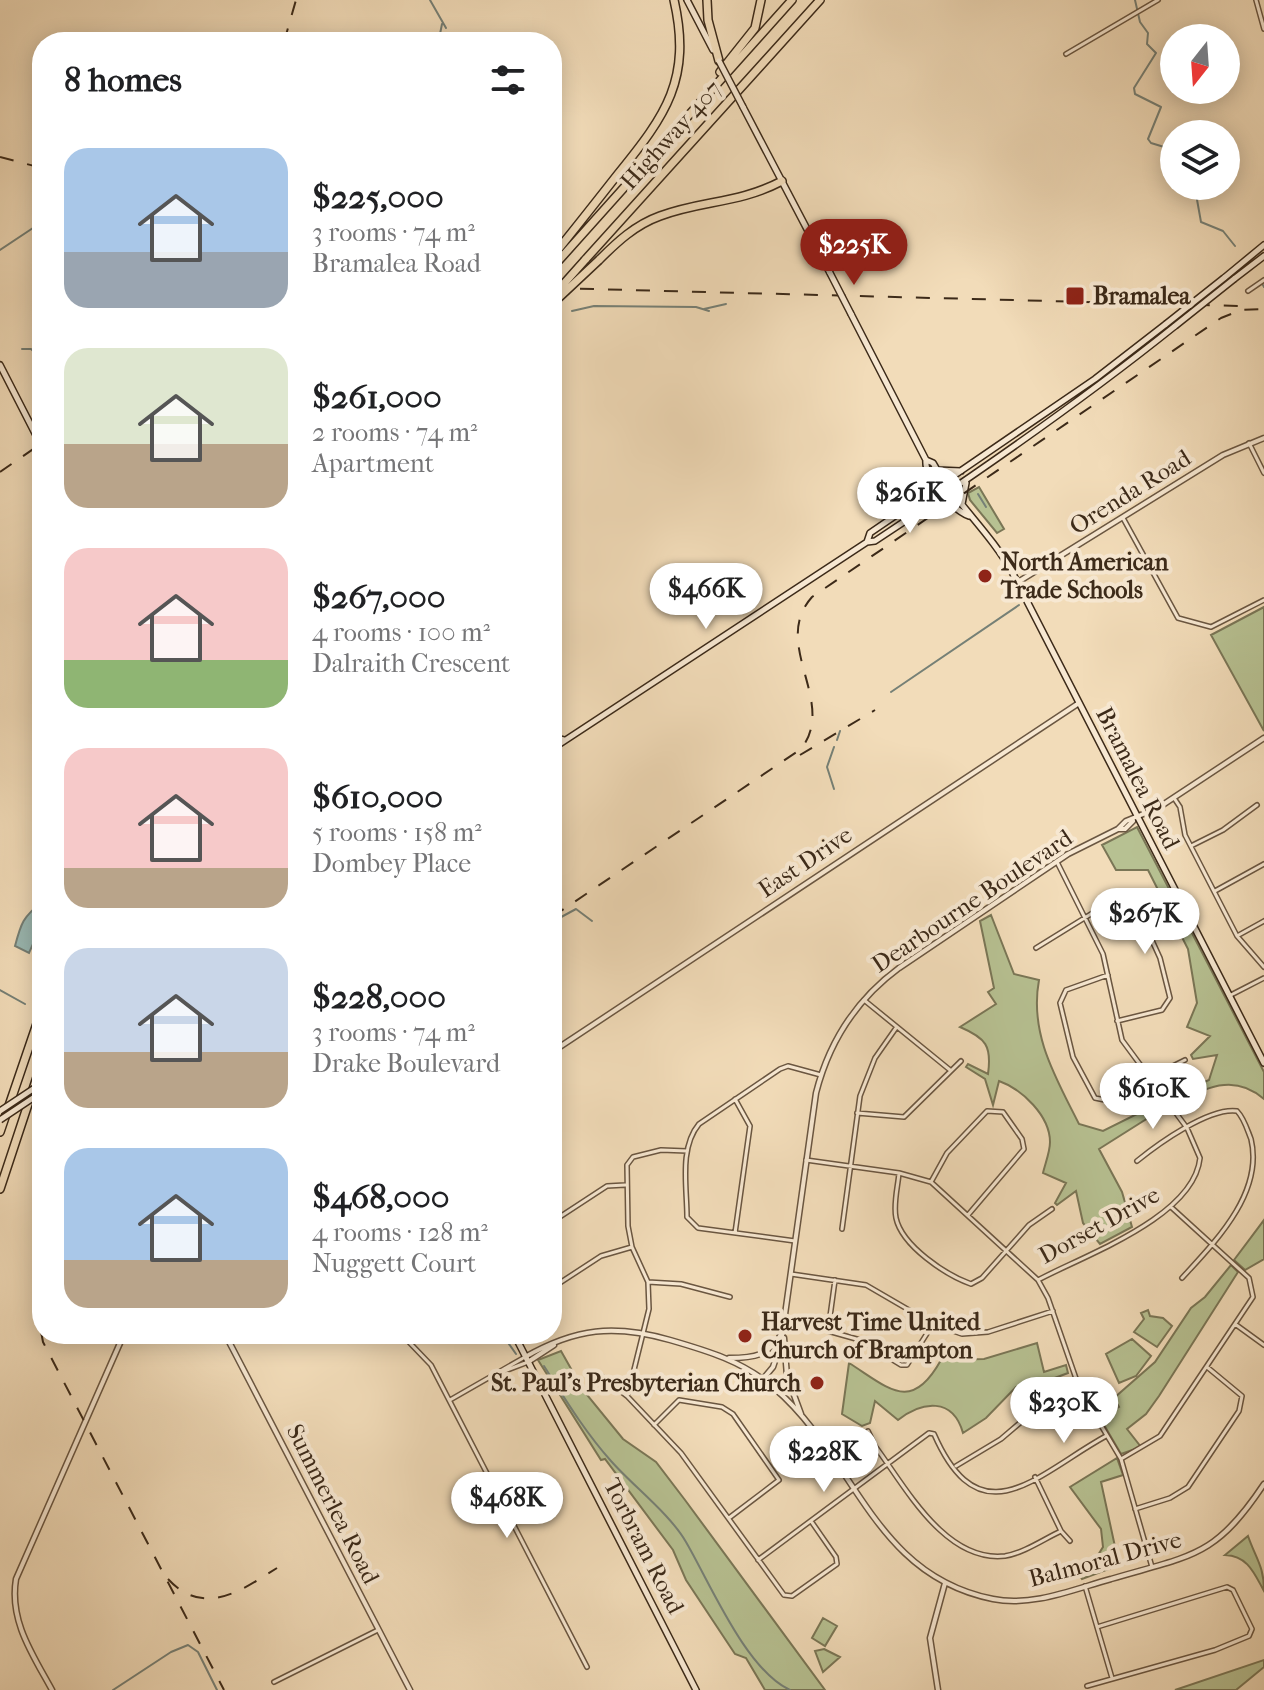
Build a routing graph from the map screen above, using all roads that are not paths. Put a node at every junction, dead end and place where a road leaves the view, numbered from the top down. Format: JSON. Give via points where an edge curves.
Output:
{"nodes":[{"id":1,"x":674,"y":0,"type":"edge"},
{"id":2,"x":687,"y":0,"type":"edge"},
{"id":3,"x":707,"y":0,"type":"edge"},
{"id":4,"x":761,"y":0,"type":"edge"},
{"id":5,"x":792,"y":0,"type":"edge"},
{"id":6,"x":820,"y":0,"type":"edge"},
{"id":7,"x":1158,"y":0,"type":"edge"},
{"id":8,"x":1256,"y":0,"type":"edge"},
{"id":9,"x":1264,"y":29,"type":"edge"},
{"id":10,"x":1066,"y":54,"type":"dead end"},
{"id":11,"x":719,"y":61,"type":"junction"},
{"id":12,"x":716,"y":84,"type":"junction"},
{"id":13,"x":782,"y":181,"type":"junction"},
{"id":14,"x":1264,"y":245,"type":"edge"},
{"id":15,"x":562,"y":249,"type":"edge"},
{"id":16,"x":562,"y":251,"type":"edge"},
{"id":17,"x":1264,"y":256,"type":"edge"},
{"id":18,"x":1264,"y":280,"type":"edge"},
{"id":19,"x":562,"y":286,"type":"edge"},
{"id":20,"x":1248,"y":291,"type":"dead end"},
{"id":21,"x":562,"y":295,"type":"edge"},
{"id":22,"x":0,"y":365,"type":"edge"},
{"id":23,"x":1095,"y":379,"type":"junction"},
{"id":24,"x":1100,"y":386,"type":"junction"},
{"id":25,"x":32,"y":427,"type":"edge"},
{"id":26,"x":1264,"y":438,"type":"edge"},
{"id":27,"x":1249,"y":443,"type":"junction"},
{"id":28,"x":926,"y":460,"type":"junction"},
{"id":29,"x":937,"y":470,"type":"junction"},
{"id":30,"x":962,"y":471,"type":"junction"},
{"id":31,"x":1264,"y":473,"type":"edge"},
{"id":32,"x":929,"y":474,"type":"junction"},
{"id":33,"x":945,"y":482,"type":"junction"},
{"id":34,"x":966,"y":482,"type":"junction"},
{"id":35,"x":939,"y":486,"type":"junction"},
{"id":36,"x":951,"y":491,"type":"junction"},
{"id":37,"x":927,"y":494,"type":"junction"},
{"id":38,"x":945,"y":495,"type":"junction"},
{"id":39,"x":962,"y":504,"type":"junction"},
{"id":40,"x":928,"y":506,"type":"junction"},
{"id":41,"x":954,"y":506,"type":"junction"},
{"id":42,"x":969,"y":516,"type":"junction"},
{"id":43,"x":1123,"y":518,"type":"junction"},
{"id":44,"x":867,"y":542,"type":"junction"},
{"id":45,"x":1018,"y":582,"type":"junction"},
{"id":46,"x":1264,"y":600,"type":"edge"},
{"id":47,"x":1079,"y":703,"type":"junction"},
{"id":48,"x":1264,"y":738,"type":"edge"},
{"id":49,"x":562,"y":740,"type":"edge"},
{"id":50,"x":565,"y":741,"type":"junction"},
{"id":51,"x":562,"y":743,"type":"edge"},
{"id":52,"x":1174,"y":798,"type":"junction"},
{"id":53,"x":1257,"y":805,"type":"dead end"},
{"id":54,"x":1136,"y":820,"type":"junction"},
{"id":55,"x":1191,"y":846,"type":"junction"},
{"id":56,"x":1057,"y":862,"type":"junction"},
{"id":57,"x":1264,"y":864,"type":"edge"},
{"id":58,"x":1215,"y":891,"type":"junction"},
{"id":59,"x":1085,"y":916,"type":"junction"},
{"id":60,"x":1264,"y":921,"type":"edge"},
{"id":61,"x":1237,"y":936,"type":"junction"},
{"id":62,"x":1036,"y":948,"type":"dead end"},
{"id":63,"x":1264,"y":967,"type":"edge"},
{"id":64,"x":1108,"y":975,"type":"junction"},
{"id":65,"x":1264,"y":978,"type":"edge"},
{"id":66,"x":1229,"y":996,"type":"junction"},
{"id":67,"x":864,"y":1000,"type":"junction"},
{"id":68,"x":1117,"y":1021,"type":"junction"},
{"id":69,"x":896,"y":1028,"type":"junction"},
{"id":70,"x":32,"y":1038,"type":"edge"},
{"id":71,"x":562,"y":1045,"type":"edge"},
{"id":72,"x":1185,"y":1060,"type":"dead end"},
{"id":73,"x":961,"y":1061,"type":"dead end"},
{"id":74,"x":1264,"y":1063,"type":"edge"},
{"id":75,"x":950,"y":1070,"type":"junction"},
{"id":76,"x":821,"y":1075,"type":"junction"},
{"id":77,"x":1148,"y":1079,"type":"junction"},
{"id":78,"x":32,"y":1090,"type":"edge"},
{"id":79,"x":32,"y":1092,"type":"edge"},
{"id":80,"x":32,"y":1099,"type":"edge"},
{"id":81,"x":735,"y":1099,"type":"junction"},
{"id":82,"x":0,"y":1111,"type":"edge"},
{"id":83,"x":857,"y":1113,"type":"junction"},
{"id":84,"x":0,"y":1120,"type":"edge"},
{"id":85,"x":1187,"y":1128,"type":"junction"},
{"id":86,"x":0,"y":1132,"type":"edge"},
{"id":87,"x":687,"y":1151,"type":"junction"},
{"id":88,"x":806,"y":1160,"type":"junction"},
{"id":89,"x":1137,"y":1161,"type":"dead end"},
{"id":90,"x":849,"y":1166,"type":"junction"},
{"id":91,"x":899,"y":1173,"type":"junction"},
{"id":92,"x":931,"y":1182,"type":"junction"},
{"id":93,"x":627,"y":1185,"type":"junction"},
{"id":94,"x":0,"y":1189,"type":"edge"},
{"id":95,"x":1171,"y":1207,"type":"junction"},
{"id":96,"x":1052,"y":1209,"type":"dead end"},
{"id":97,"x":562,"y":1215,"type":"edge"},
{"id":98,"x":968,"y":1215,"type":"junction"},
{"id":99,"x":842,"y":1229,"type":"dead end"},
{"id":100,"x":735,"y":1233,"type":"junction"},
{"id":101,"x":795,"y":1241,"type":"junction"},
{"id":102,"x":1213,"y":1244,"type":"junction"},
{"id":103,"x":632,"y":1247,"type":"junction"},
{"id":104,"x":1007,"y":1250,"type":"junction"},
{"id":105,"x":791,"y":1274,"type":"junction"},
{"id":106,"x":1182,"y":1278,"type":"dead end"},
{"id":107,"x":835,"y":1280,"type":"junction"},
{"id":108,"x":1038,"y":1280,"type":"junction"},
{"id":109,"x":562,"y":1281,"type":"edge"},
{"id":110,"x":648,"y":1282,"type":"junction"},
{"id":111,"x":730,"y":1297,"type":"dead end"},
{"id":112,"x":1053,"y":1311,"type":"junction"},
{"id":113,"x":933,"y":1324,"type":"junction"},
{"id":114,"x":1235,"y":1324,"type":"junction"},
{"id":115,"x":783,"y":1331,"type":"junction"},
{"id":116,"x":645,"y":1333,"type":"junction"},
{"id":117,"x":562,"y":1342,"type":"edge"},
{"id":118,"x":120,"y":1344,"type":"edge"},
{"id":119,"x":230,"y":1344,"type":"edge"},
{"id":120,"x":411,"y":1344,"type":"edge"},
{"id":121,"x":519,"y":1344,"type":"edge"},
{"id":122,"x":557,"y":1344,"type":"edge"},
{"id":123,"x":1264,"y":1345,"type":"edge"},
{"id":124,"x":729,"y":1358,"type":"junction"},
{"id":125,"x":527,"y":1360,"type":"junction"},
{"id":126,"x":1207,"y":1367,"type":"junction"},
{"id":127,"x":601,"y":1376,"type":"dead end"},
{"id":128,"x":763,"y":1379,"type":"junction"},
{"id":129,"x":627,"y":1396,"type":"junction"},
{"id":130,"x":450,"y":1400,"type":"junction"},
{"id":131,"x":1028,"y":1416,"type":"dead end"},
{"id":132,"x":803,"y":1420,"type":"junction"},
{"id":133,"x":654,"y":1425,"type":"junction"},
{"id":134,"x":868,"y":1431,"type":"dead end"},
{"id":135,"x":1106,"y":1436,"type":"junction"},
{"id":136,"x":1121,"y":1459,"type":"junction"},
{"id":137,"x":889,"y":1464,"type":"junction"},
{"id":138,"x":955,"y":1466,"type":"junction"},
{"id":139,"x":1035,"y":1477,"type":"junction"},
{"id":140,"x":1264,"y":1484,"type":"edge"},
{"id":141,"x":854,"y":1489,"type":"junction"},
{"id":142,"x":1135,"y":1509,"type":"junction"},
{"id":143,"x":729,"y":1518,"type":"junction"},
{"id":144,"x":811,"y":1521,"type":"junction"},
{"id":145,"x":1061,"y":1531,"type":"junction"},
{"id":146,"x":1070,"y":1541,"type":"dead end"},
{"id":147,"x":758,"y":1560,"type":"junction"},
{"id":148,"x":1152,"y":1567,"type":"junction"},
{"id":149,"x":945,"y":1583,"type":"junction"},
{"id":150,"x":1085,"y":1586,"type":"junction"},
{"id":151,"x":1097,"y":1627,"type":"junction"},
{"id":152,"x":378,"y":1629,"type":"junction"},
{"id":153,"x":587,"y":1667,"type":"dead end"},
{"id":154,"x":1112,"y":1678,"type":"junction"},
{"id":155,"x":274,"y":1682,"type":"dead end"},
{"id":156,"x":1087,"y":1686,"type":"dead end"},
{"id":157,"x":52,"y":1690,"type":"edge"},
{"id":158,"x":410,"y":1690,"type":"edge"},
{"id":159,"x":696,"y":1690,"type":"edge"},
{"id":160,"x":938,"y":1690,"type":"edge"}],
"edges":[{"from":1,"to":15,"type":"highway","via":[[681,41],[670,102]]},
{"from":2,"to":11,"type":"main road","name":"Bramalea Road"},
{"from":3,"to":11,"type":"highway"},
{"from":4,"to":12,"type":"highway","via":[[755,28]]},
{"from":5,"to":12,"type":"highway","name":"Highway 407"},
{"from":6,"to":19,"type":"highway","name":"Highway 407","bridge":true},
{"from":7,"to":10,"type":"street"},
{"from":8,"to":9,"type":"street"},
{"from":11,"to":13,"type":"main road","name":"Bramalea Road","bridge":true},
{"from":12,"to":16,"type":"highway","name":"Highway 407"},
{"from":13,"to":21,"type":"highway","bridge":true,"via":[[736,201],[660,216],[621,238]]},
{"from":13,"to":28,"type":"main road","name":"Bramalea Road","bridge":true},
{"from":14,"to":23,"type":"main road","bridge":true},
{"from":17,"to":24,"type":"main road","bridge":true},
{"from":18,"to":20,"type":"street"},
{"from":22,"to":25,"type":"main road"},
{"from":23,"to":24,"type":"main road"},
{"from":23,"to":30,"type":"main road"},
{"from":24,"to":34,"type":"main road"},
{"from":26,"to":27,"type":"street","name":"Orenda Road"},
{"from":27,"to":31,"type":"street"},
{"from":27,"to":43,"type":"street","name":"Orenda Road"},
{"from":28,"to":29,"type":"main road","name":"Bramalea Road"},
{"from":28,"to":32,"type":"main road","name":"Bramalea Road"},
{"from":29,"to":30,"type":"main road"},
{"from":29,"to":33,"type":"main road","name":"Bramalea Road"},
{"from":30,"to":33,"type":"main road"},
{"from":32,"to":35,"type":"main road","name":"Bramalea Road"},
{"from":32,"to":37,"type":"main road"},
{"from":33,"to":35,"type":"main road"},
{"from":33,"to":36,"type":"main road","name":"Bramalea Road"},
{"from":34,"to":36,"type":"main road"},
{"from":34,"to":39,"type":"main road"},
{"from":35,"to":37,"type":"main road"},
{"from":35,"to":38,"type":"main road","name":"Bramalea Road"},
{"from":36,"to":38,"type":"main road"},
{"from":36,"to":39,"type":"main road","name":"Bramalea Road"},
{"from":37,"to":44,"type":"main road","via":[[870,533]]},
{"from":38,"to":40,"type":"main road"},
{"from":38,"to":41,"type":"main road","name":"Bramalea Road"},
{"from":39,"to":42,"type":"main road","name":"Bramalea Road"},
{"from":40,"to":41,"type":"main road"},
{"from":40,"to":44,"type":"main road"},
{"from":41,"to":42,"type":"main road","name":"Bramalea Road"},
{"from":42,"to":45,"type":"main road","name":"Bramalea Road","via":[[994,542]]},
{"from":43,"to":45,"type":"street","name":"Orenda Road"},
{"from":43,"to":46,"type":"street","via":[[1178,618],[1211,627]]},
{"from":44,"to":50,"type":"main road"},
{"from":45,"to":47,"type":"main road","name":"Bramalea Road"},
{"from":47,"to":54,"type":"main road","name":"Bramalea Road"},
{"from":47,"to":71,"type":"street","name":"East Drive"},
{"from":48,"to":52,"type":"street","name":"Dearbourne Boulevard"},
{"from":49,"to":50,"type":"main road"},
{"from":50,"to":51,"type":"main road"},
{"from":52,"to":54,"type":"street","name":"Dearbourne Boulevard"},
{"from":52,"to":55,"type":"street"},
{"from":53,"to":55,"type":"street"},
{"from":54,"to":56,"type":"street","name":"Dearbourne Boulevard"},
{"from":54,"to":66,"type":"main road","name":"Bramalea Road"},
{"from":55,"to":58,"type":"street"},
{"from":56,"to":59,"type":"street","name":"Dorset Drive"},
{"from":56,"to":67,"type":"street","name":"Dearbourne Boulevard","via":[[899,968]]},
{"from":57,"to":58,"type":"street"},
{"from":58,"to":61,"type":"street"},
{"from":59,"to":62,"type":"street"},
{"from":59,"to":64,"type":"street","name":"Dorset Drive"},
{"from":59,"to":68,"type":"street","via":[[1120,897],[1130,898],[1160,958],[1169,1003]]},
{"from":60,"to":61,"type":"street"},
{"from":61,"to":63,"type":"street"},
{"from":64,"to":68,"type":"street","name":"Dorset Drive"},
{"from":64,"to":77,"type":"street","via":[[1066,990],[1060,999],[1073,1057],[1091,1092],[1101,1100]]},
{"from":65,"to":66,"type":"street"},
{"from":66,"to":74,"type":"main road","name":"Bramalea Road"},
{"from":67,"to":69,"type":"street"},
{"from":67,"to":76,"type":"street","name":"Dearbourne Boulevard","via":[[841,1031]]},
{"from":68,"to":77,"type":"street","name":"Dorset Drive","via":[[1125,1045]]},
{"from":69,"to":75,"type":"street"},
{"from":69,"to":83,"type":"street","via":[[867,1074]]},
{"from":70,"to":86,"type":"highway"},
{"from":72,"to":77,"type":"street"},
{"from":73,"to":75,"type":"street"},
{"from":75,"to":83,"type":"street","via":[[904,1117]]},
{"from":76,"to":81,"type":"street","via":[[788,1066]]},
{"from":76,"to":88,"type":"street","name":"Dearbourne Boulevard"},
{"from":77,"to":85,"type":"street","name":"Dorset Drive"},
{"from":78,"to":82,"type":"main road","bridge":true},
{"from":79,"to":94,"type":"highway"},
{"from":80,"to":84,"type":"main road","bridge":true},
{"from":81,"to":87,"type":"street","via":[[699,1124]]},
{"from":81,"to":100,"type":"street","via":[[750,1126]]},
{"from":83,"to":90,"type":"street"},
{"from":85,"to":89,"type":"street"},
{"from":85,"to":95,"type":"street","name":"Dorset Drive","via":[[1199,1164],[1190,1189]]},
{"from":85,"to":102,"type":"street","via":[[1233,1110],[1242,1116],[1254,1147],[1245,1199]]},
{"from":87,"to":93,"type":"street","via":[[633,1157],[627,1165]]},
{"from":87,"to":100,"type":"street","via":[[687,1217],[698,1228]]},
{"from":88,"to":90,"type":"street"},
{"from":88,"to":101,"type":"street","name":"Dearbourne Boulevard"},
{"from":90,"to":91,"type":"street"},
{"from":90,"to":99,"type":"street"},
{"from":91,"to":92,"type":"street"},
{"from":91,"to":104,"type":"street","via":[[897,1222],[932,1261],[971,1284]]},
{"from":92,"to":98,"type":"street"},
{"from":92,"to":98,"type":"street","via":[[947,1153],[987,1111],[1003,1112],[1024,1149]]},
{"from":93,"to":97,"type":"street","via":[[607,1186]]},
{"from":93,"to":103,"type":"street"},
{"from":95,"to":102,"type":"street"},
{"from":95,"to":108,"type":"street","name":"Dorset Drive"},
{"from":96,"to":104,"type":"street"},
{"from":98,"to":104,"type":"street"},
{"from":100,"to":101,"type":"street"},
{"from":101,"to":105,"type":"street","name":"Dearbourne Boulevard"},
{"from":102,"to":106,"type":"street"},
{"from":102,"to":114,"type":"street","via":[[1252,1282],[1251,1304]]},
{"from":103,"to":109,"type":"street","via":[[601,1256]]},
{"from":103,"to":110,"type":"street"},
{"from":104,"to":108,"type":"street"},
{"from":105,"to":107,"type":"street"},
{"from":105,"to":115,"type":"street","name":"Dearbourne Boulevard"},
{"from":107,"to":113,"type":"street","via":[[880,1290]]},
{"from":107,"to":113,"type":"street","via":[[828,1331],[860,1340],[901,1365],[907,1365]]},
{"from":108,"to":112,"type":"street"},
{"from":110,"to":111,"type":"street"},
{"from":110,"to":116,"type":"street"},
{"from":112,"to":113,"type":"street","via":[[979,1333],[954,1333]]},
{"from":112,"to":135,"type":"street","via":[[1074,1378]]},
{"from":114,"to":123,"type":"street"},
{"from":114,"to":126,"type":"street"},
{"from":115,"to":124,"type":"street","via":[[761,1356]]},
{"from":115,"to":128,"type":"street","name":"Dearbourne Boulevard","via":[[775,1361]]},
{"from":115,"to":132,"type":"street","via":[[787,1376]]},
{"from":116,"to":117,"type":"street","name":"Balmoral Drive","via":[[596,1330]]},
{"from":116,"to":124,"type":"street","name":"Balmoral Drive"},
{"from":116,"to":129,"type":"street"},
{"from":118,"to":157,"type":"street","via":[[16,1579],[19,1625]]},
{"from":119,"to":152,"type":"street","name":"Summerlea Road"},
{"from":120,"to":130,"type":"street","via":[[426,1357]]},
{"from":121,"to":125,"type":"main road","name":"Torbram Road"},
{"from":122,"to":125,"type":"street","name":"Balmoral Drive"},
{"from":124,"to":128,"type":"street","name":"Balmoral Drive"},
{"from":125,"to":130,"type":"street"},
{"from":125,"to":159,"type":"main road","name":"Torbram Road"},
{"from":126,"to":136,"type":"street","via":[[1153,1443]]},
{"from":126,"to":142,"type":"street","via":[[1242,1396],[1239,1411],[1188,1487]]},
{"from":127,"to":129,"type":"street"},
{"from":128,"to":132,"type":"street","name":"Balmoral Drive"},
{"from":129,"to":133,"type":"street"},
{"from":130,"to":153,"type":"street"},
{"from":131,"to":138,"type":"street"},
{"from":132,"to":141,"type":"street","name":"Balmoral Drive"},
{"from":133,"to":143,"type":"street"},
{"from":133,"to":143,"type":"street","via":[[679,1400],[722,1407],[733,1414],[779,1480]]},
{"from":134,"to":137,"type":"street"},
{"from":135,"to":136,"type":"street"},
{"from":135,"to":139,"type":"street"},
{"from":136,"to":142,"type":"street"},
{"from":137,"to":138,"type":"street","via":[[931,1433]]},
{"from":137,"to":141,"type":"street"},
{"from":137,"to":145,"type":"street","via":[[936,1528],[971,1548],[1011,1555]]},
{"from":138,"to":139,"type":"street","via":[[971,1487],[988,1493],[1003,1494]]},
{"from":139,"to":145,"type":"street"},
{"from":140,"to":148,"type":"street","name":"Balmoral Drive","via":[[1219,1540],[1190,1556]]},
{"from":141,"to":144,"type":"street"},
{"from":141,"to":149,"type":"street","name":"Balmoral Drive","via":[[908,1560]]},
{"from":142,"to":148,"type":"street"},
{"from":143,"to":147,"type":"street"},
{"from":144,"to":147,"type":"street"},
{"from":144,"to":147,"type":"street","via":[[836,1557],[834,1566],[789,1596]]},
{"from":145,"to":146,"type":"street"},
{"from":148,"to":150,"type":"street","name":"Balmoral Drive"},
{"from":149,"to":150,"type":"street","name":"Balmoral Drive","via":[[995,1600],[1018,1601]]},
{"from":149,"to":160,"type":"street","via":[[930,1638]]},
{"from":150,"to":151,"type":"street"},
{"from":151,"to":154,"type":"street"},
{"from":151,"to":154,"type":"street","via":[[1227,1587],[1251,1625],[1249,1636],[1215,1650]]},
{"from":152,"to":155,"type":"street"},
{"from":152,"to":158,"type":"street","name":"Summerlea Road"},
{"from":154,"to":156,"type":"street"}]}
